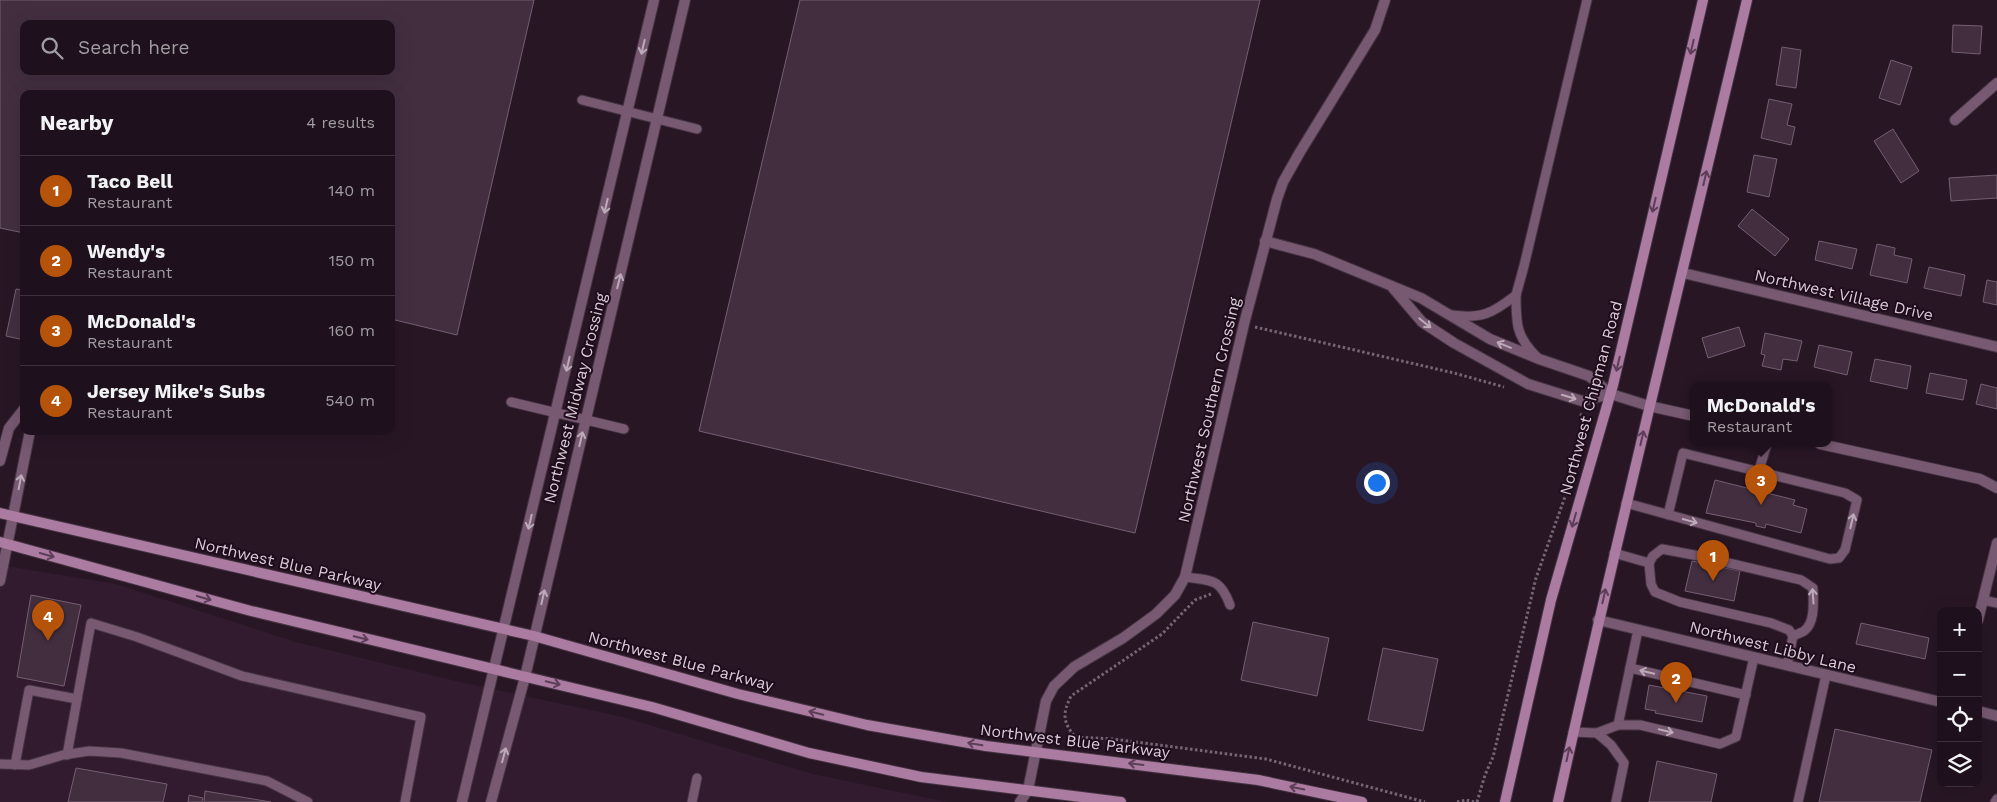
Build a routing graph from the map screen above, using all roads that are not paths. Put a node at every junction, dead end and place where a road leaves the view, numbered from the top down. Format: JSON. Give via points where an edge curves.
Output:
{"nodes":[{"id":1,"x":654,"y":0,"type":"edge"},
{"id":2,"x":685,"y":0,"type":"edge"},
{"id":3,"x":1385,"y":0,"type":"edge"},
{"id":4,"x":1587,"y":0,"type":"edge"},
{"id":5,"x":1703,"y":0,"type":"edge"},
{"id":6,"x":1747,"y":0,"type":"edge"},
{"id":7,"x":1997,"y":83,"type":"edge"},
{"id":8,"x":582,"y":100,"type":"dead end"},
{"id":9,"x":628,"y":110,"type":"junction"},
{"id":10,"x":658,"y":118,"type":"junction"},
{"id":11,"x":1956,"y":120,"type":"dead end"},
{"id":12,"x":697,"y":128,"type":"dead end"},
{"id":13,"x":1265,"y":241,"type":"junction"},
{"id":14,"x":1683,"y":273,"type":"junction"},
{"id":15,"x":1393,"y":287,"type":"junction"},
{"id":16,"x":1516,"y":295,"type":"junction"},
{"id":17,"x":1450,"y":315,"type":"junction"},
{"id":18,"x":1997,"y":347,"type":"edge"},
{"id":19,"x":1539,"y":359,"type":"junction"},
{"id":20,"x":1611,"y":394,"type":"junction"},
{"id":21,"x":511,"y":402,"type":"dead end"},
{"id":22,"x":1649,"y":406,"type":"junction"},
{"id":23,"x":556,"y":413,"type":"junction"},
{"id":24,"x":20,"y":415,"type":"edge"},
{"id":25,"x":1690,"y":415,"type":"edge"},
{"id":26,"x":586,"y":420,"type":"junction"},
{"id":27,"x":624,"y":429,"type":"dead end"},
{"id":28,"x":29,"y":435,"type":"edge"},
{"id":29,"x":1765,"y":447,"type":"edge"},
{"id":30,"x":1832,"y":447,"type":"edge"},
{"id":31,"x":0,"y":461,"type":"edge"},
{"id":32,"x":1760,"y":470,"type":"junction"},
{"id":33,"x":1997,"y":488,"type":"edge"},
{"id":34,"x":1626,"y":503,"type":"junction"},
{"id":35,"x":0,"y":513,"type":"edge"},
{"id":36,"x":14,"y":515,"type":"junction"},
{"id":37,"x":1668,"y":515,"type":"junction"},
{"id":38,"x":3,"y":543,"type":"edge"},
{"id":39,"x":1997,"y":543,"type":"edge"},
{"id":40,"x":1614,"y":553,"type":"junction"},
{"id":41,"x":1649,"y":563,"type":"junction"},
{"id":42,"x":1185,"y":578,"type":"junction"},
{"id":43,"x":0,"y":581,"type":"edge"},
{"id":44,"x":1983,"y":600,"type":"junction"},
{"id":45,"x":1997,"y":603,"type":"edge"},
{"id":46,"x":1230,"y":605,"type":"dead end"},
{"id":47,"x":1981,"y":607,"type":"edge"},
{"id":48,"x":1598,"y":620,"type":"junction"},
{"id":49,"x":504,"y":629,"type":"junction"},
{"id":50,"x":1638,"y":630,"type":"junction"},
{"id":51,"x":534,"y":636,"type":"junction"},
{"id":52,"x":1793,"y":636,"type":"junction"},
{"id":53,"x":1754,"y":657,"type":"junction"},
{"id":54,"x":1787,"y":665,"type":"junction"},
{"id":55,"x":1630,"y":668,"type":"junction"},
{"id":56,"x":494,"y":670,"type":"junction"},
{"id":57,"x":1826,"y":675,"type":"junction"},
{"id":58,"x":525,"y":677,"type":"junction"},
{"id":59,"x":1746,"y":695,"type":"junction"},
{"id":60,"x":77,"y":699,"type":"junction"},
{"id":61,"x":1937,"y":701,"type":"edge"},
{"id":62,"x":1982,"y":712,"type":"edge"},
{"id":63,"x":1997,"y":714,"type":"edge"},
{"id":64,"x":1618,"y":725,"type":"junction"},
{"id":65,"x":1573,"y":732,"type":"junction"},
{"id":66,"x":1597,"y":733,"type":"junction"},
{"id":67,"x":1036,"y":752,"type":"junction"},
{"id":68,"x":67,"y":755,"type":"junction"},
{"id":69,"x":0,"y":764,"type":"edge"},
{"id":70,"x":15,"y":765,"type":"junction"},
{"id":71,"x":697,"y":778,"type":"dead end"},
{"id":72,"x":1028,"y":790,"type":"junction"},
{"id":73,"x":308,"y":802,"type":"edge"},
{"id":74,"x":405,"y":802,"type":"edge"},
{"id":75,"x":462,"y":802,"type":"edge"},
{"id":76,"x":492,"y":802,"type":"edge"},
{"id":77,"x":692,"y":802,"type":"edge"},
{"id":78,"x":1020,"y":802,"type":"edge"},
{"id":79,"x":1031,"y":802,"type":"edge"},
{"id":80,"x":1121,"y":802,"type":"edge"},
{"id":81,"x":1362,"y":802,"type":"edge"},
{"id":82,"x":1505,"y":802,"type":"edge"},
{"id":83,"x":1558,"y":802,"type":"edge"},
{"id":84,"x":1616,"y":802,"type":"edge"},
{"id":85,"x":1798,"y":802,"type":"edge"}],
"edges":[{"from":1,"to":9,"type":"street","name":"Northwest Midway Crossing","one_way":true},
{"from":2,"to":10,"type":"street","name":"Northwest Midway Crossing"},
{"from":3,"to":13,"type":"street","name":"Northwest Southern Crossing","via":[[1375,30],[1283,182]]},
{"from":4,"to":16,"type":"lane"},
{"from":5,"to":20,"type":"street","name":"Northwest Chipman Road","one_way":true},
{"from":14,"to":6,"type":"street","one_way":true},
{"from":7,"to":11,"type":"street"},
{"from":8,"to":9,"type":"lane"},
{"from":9,"to":10,"type":"lane"},
{"from":9,"to":23,"type":"street","name":"Northwest Midway Crossing","one_way":true},
{"from":10,"to":12,"type":"lane"},
{"from":26,"to":10,"type":"street","name":"Northwest Midway Crossing","one_way":true},
{"from":13,"to":15,"type":"street","via":[[1314,254]]},
{"from":13,"to":42,"type":"street","name":"Northwest Southern Crossing"},
{"from":14,"to":18,"type":"street","name":"Northwest Village Drive"},
{"from":14,"to":22,"type":"street"},
{"from":15,"to":17,"type":"street"},
{"from":15,"to":20,"type":"street","one_way":true,"via":[[1422,322],[1528,384],[1582,401]]},
{"from":16,"to":17,"type":"lane","via":[[1494,312],[1483,316]]},
{"from":16,"to":19,"type":"lane","via":[[1516,325],[1525,344]]},
{"from":19,"to":17,"type":"street","one_way":true,"via":[[1490,339]]},
{"from":19,"to":20,"type":"street","via":[[1590,376]]},
{"from":20,"to":22,"type":"street"},
{"from":20,"to":82,"type":"street","name":"Northwest Chipman Road","one_way":true,"via":[[1551,600]]},
{"from":21,"to":23,"type":"lane"},
{"from":22,"to":25,"type":"street"},
{"from":34,"to":22,"type":"street","one_way":true},
{"from":23,"to":26,"type":"lane"},
{"from":23,"to":49,"type":"street","name":"Northwest Midway Crossing","one_way":true},
{"from":24,"to":31,"type":"street","via":[[9,428]]},
{"from":26,"to":27,"type":"lane"},
{"from":51,"to":26,"type":"street","name":"Northwest Midway Crossing","one_way":true},
{"from":36,"to":28,"type":"street","one_way":true},
{"from":29,"to":32,"type":"lane"},
{"from":30,"to":33,"type":"street","via":[[1980,478]]},
{"from":32,"to":37,"type":"lane","via":[[1683,453]]},
{"from":37,"to":32,"type":"lane","one_way":true,"via":[[1830,559],[1839,558],[1845,550],[1857,500],[1845,492]]},
{"from":34,"to":37,"type":"lane"},
{"from":34,"to":40,"type":"street"},
{"from":35,"to":36,"type":"street","name":"Northwest Blue Parkway"},
{"from":36,"to":38,"type":"street"},
{"from":36,"to":49,"type":"street","name":"Northwest Blue Parkway"},
{"from":38,"to":43,"type":"street"},
{"from":38,"to":56,"type":"street","one_way":true,"via":[[251,611]]},
{"from":39,"to":44,"type":"street"},
{"from":40,"to":41,"type":"lane"},
{"from":48,"to":40,"type":"street","one_way":true},
{"from":41,"to":52,"type":"lane","via":[[1655,592],[1680,602],[1771,622],[1790,630]]},
{"from":52,"to":41,"type":"lane","one_way":true,"via":[[1806,630],[1814,604],[1813,588],[1801,580],[1662,549]]},
{"from":42,"to":46,"type":"lane","via":[[1216,582]]},
{"from":42,"to":67,"type":"street","name":"Northwest Southern Crossing","via":[[1175,595],[1156,614],[1074,667],[1054,686],[1046,701]]},
{"from":44,"to":45,"type":"lane"},
{"from":44,"to":47,"type":"street"},
{"from":48,"to":50,"type":"street","name":"Northwest Libby Lane"},
{"from":48,"to":65,"type":"street"},
{"from":49,"to":51,"type":"street","name":"Northwest Blue Parkway"},
{"from":49,"to":56,"type":"street","name":"Northwest Midway Crossing"},
{"from":50,"to":53,"type":"street","name":"Northwest Libby Lane"},
{"from":50,"to":55,"type":"lane"},
{"from":51,"to":58,"type":"street","name":"Northwest Midway Crossing"},
{"from":67,"to":51,"type":"street","name":"Northwest Blue Parkway","one_way":true,"via":[[867,725],[738,694]]},
{"from":52,"to":54,"type":"lane"},
{"from":53,"to":54,"type":"street","name":"Northwest Libby Lane"},
{"from":53,"to":59,"type":"lane"},
{"from":54,"to":57,"type":"street","name":"Northwest Libby Lane"},
{"from":59,"to":55,"type":"lane","one_way":true},
{"from":55,"to":64,"type":"lane"},
{"from":56,"to":58,"type":"street"},
{"from":56,"to":75,"type":"street","name":"Northwest Midway Crossing"},
{"from":57,"to":61,"type":"street","name":"Northwest Libby Lane"},
{"from":57,"to":85,"type":"lane"},
{"from":58,"to":72,"type":"street","one_way":true,"via":[[652,707],[818,755],[921,777]]},
{"from":76,"to":58,"type":"street","name":"Northwest Midway Crossing","one_way":true},
{"from":64,"to":59,"type":"lane","one_way":true,"via":[[1640,725],[1720,744],[1736,737]]},
{"from":60,"to":68,"type":"lane"},
{"from":60,"to":70,"type":"lane","via":[[29,690]]},
{"from":60,"to":74,"type":"lane","via":[[92,623],[242,676],[421,717]]},
{"from":62,"to":63,"type":"street"},
{"from":64,"to":66,"type":"lane"},
{"from":65,"to":66,"type":"lane"},
{"from":83,"to":65,"type":"street","one_way":true},
{"from":66,"to":84,"type":"lane","via":[[1611,745],[1624,764]]},
{"from":67,"to":72,"type":"street","name":"Northwest Southern Crossing"},
{"from":81,"to":67,"type":"street","name":"Northwest Blue Parkway","one_way":true,"via":[[1258,780]]},
{"from":68,"to":70,"type":"lane","via":[[29,765]]},
{"from":68,"to":73,"type":"lane","via":[[89,751],[121,753],[267,781]]},
{"from":69,"to":70,"type":"lane"},
{"from":71,"to":77,"type":"lane"},
{"from":72,"to":78,"type":"street","name":"Northwest Southern Crossing"},
{"from":72,"to":79,"type":"street","name":"Northwest Southern Crossing"},
{"from":72,"to":80,"type":"street"}]}
